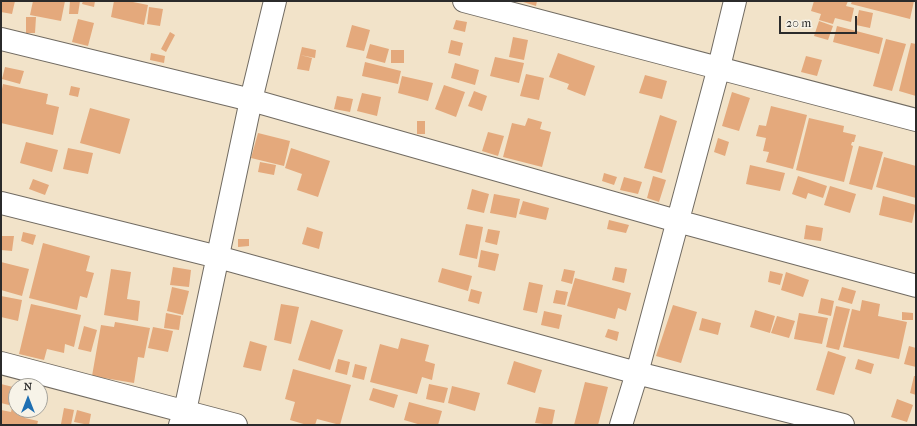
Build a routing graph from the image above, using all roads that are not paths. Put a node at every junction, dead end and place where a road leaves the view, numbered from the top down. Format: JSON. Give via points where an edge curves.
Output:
{"nodes":[{"id":1,"x":275,"y":1,"type":"edge"},
{"id":2,"x":464,"y":1,"type":"edge"},
{"id":3,"x":735,"y":1,"type":"edge"},
{"id":4,"x":1,"y":39,"type":"edge"},
{"id":5,"x":719,"y":67,"type":"junction"},
{"id":6,"x":251,"y":100,"type":"junction"},
{"id":7,"x":916,"y":120,"type":"edge"},
{"id":8,"x":1,"y":203,"type":"edge"},
{"id":9,"x":677,"y":221,"type":"junction"},
{"id":10,"x":218,"y":257,"type":"junction"},
{"id":11,"x":916,"y":286,"type":"edge"},
{"id":12,"x":1,"y":363,"type":"edge"},
{"id":13,"x":637,"y":373,"type":"junction"},
{"id":14,"x":183,"y":418,"type":"edge"},
{"id":15,"x":236,"y":425,"type":"edge"},
{"id":16,"x":621,"y":425,"type":"edge"},
{"id":17,"x":843,"y":425,"type":"edge"}],
"edges":[{"from":1,"to":6,"type":"street"},
{"from":2,"to":5,"type":"street"},
{"from":3,"to":5,"type":"street"},
{"from":4,"to":6,"type":"street"},
{"from":5,"to":7,"type":"street"},
{"from":5,"to":9,"type":"street"},
{"from":6,"to":9,"type":"street"},
{"from":6,"to":10,"type":"street"},
{"from":8,"to":10,"type":"street"},
{"from":9,"to":11,"type":"street"},
{"from":9,"to":13,"type":"street"},
{"from":10,"to":13,"type":"street"},
{"from":10,"to":14,"type":"street"},
{"from":12,"to":14,"type":"street"},
{"from":13,"to":16,"type":"street"},
{"from":13,"to":17,"type":"street"},
{"from":14,"to":15,"type":"street"}]}
